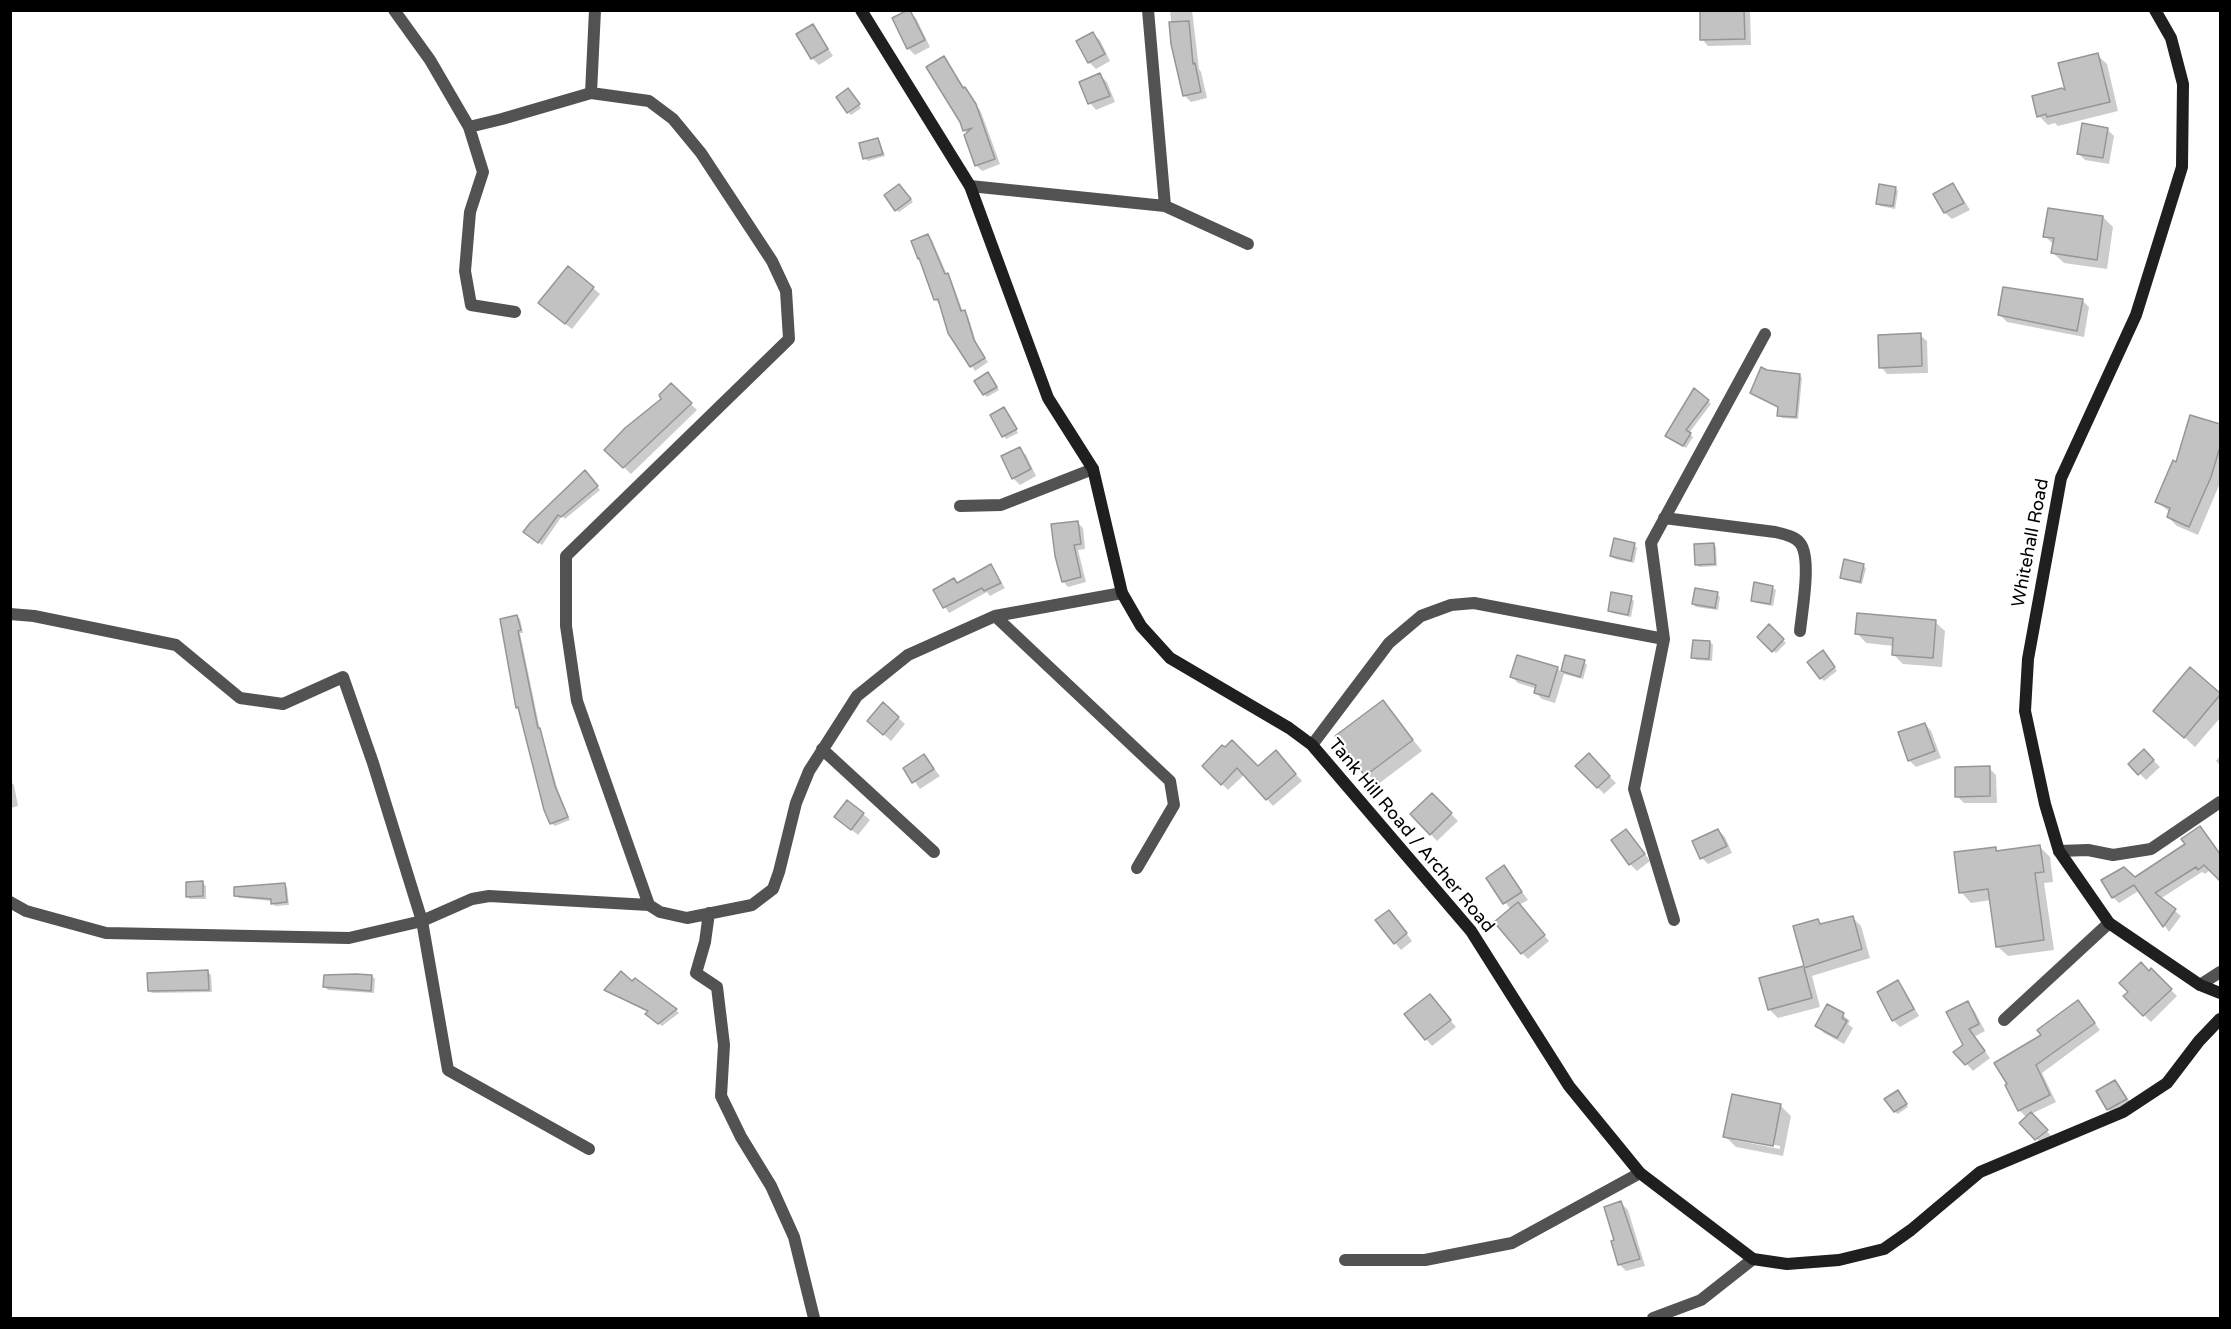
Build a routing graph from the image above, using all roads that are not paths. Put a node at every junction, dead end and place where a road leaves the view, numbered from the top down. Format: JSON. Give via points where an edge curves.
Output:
{"nodes":[{"id":1,"x":394,"y":10,"type":"edge"},
{"id":2,"x":595,"y":10,"type":"edge"},
{"id":3,"x":861,"y":10,"type":"edge"},
{"id":4,"x":1148,"y":10,"type":"edge"},
{"id":5,"x":2155,"y":10,"type":"edge"},
{"id":6,"x":591,"y":93,"type":"junction"},
{"id":7,"x":469,"y":127,"type":"junction"},
{"id":8,"x":970,"y":186,"type":"junction"},
{"id":9,"x":1165,"y":206,"type":"junction"},
{"id":10,"x":1248,"y":244,"type":"dead end"},
{"id":11,"x":515,"y":312,"type":"dead end"},
{"id":12,"x":1765,"y":334,"type":"dead end"},
{"id":13,"x":1094,"y":469,"type":"junction"},
{"id":14,"x":960,"y":506,"type":"dead end"},
{"id":15,"x":1664,"y":518,"type":"junction"},
{"id":16,"x":1122,"y":593,"type":"junction"},
{"id":17,"x":10,"y":614,"type":"edge"},
{"id":18,"x":995,"y":616,"type":"junction"},
{"id":19,"x":1800,"y":631,"type":"dead end"},
{"id":20,"x":1664,"y":639,"type":"junction"},
{"id":21,"x":1312,"y":745,"type":"junction"},
{"id":22,"x":822,"y":749,"type":"junction"},
{"id":23,"x":2220,"y":802,"type":"edge"},
{"id":24,"x":2060,"y":851,"type":"junction"},
{"id":25,"x":934,"y":852,"type":"dead end"},
{"id":26,"x":1137,"y":867,"type":"dead end"},
{"id":27,"x":10,"y":902,"type":"edge"},
{"id":28,"x":649,"y":904,"type":"junction"},
{"id":29,"x":709,"y":913,"type":"junction"},
{"id":30,"x":1674,"y":920,"type":"dead end"},
{"id":31,"x":422,"y":921,"type":"junction"},
{"id":32,"x":2109,"y":923,"type":"junction"},
{"id":33,"x":2220,"y":972,"type":"edge"},
{"id":34,"x":2200,"y":985,"type":"junction"},
{"id":35,"x":2220,"y":993,"type":"edge"},
{"id":36,"x":2220,"y":1018,"type":"edge"},
{"id":37,"x":2004,"y":1020,"type":"dead end"},
{"id":38,"x":589,"y":1149,"type":"dead end"},
{"id":39,"x":1640,"y":1173,"type":"junction"},
{"id":40,"x":1753,"y":1259,"type":"junction"},
{"id":41,"x":1346,"y":1260,"type":"dead end"},
{"id":42,"x":814,"y":1318,"type":"edge"},
{"id":43,"x":1653,"y":1318,"type":"edge"}],
"edges":[{"from":1,"to":7,"type":"street","via":[[430,60]]},
{"from":2,"to":6,"type":"street"},
{"from":3,"to":8,"type":"street","name":"Tank Hill Road / Archer Road"},
{"from":4,"to":9,"type":"street"},
{"from":5,"to":24,"type":"street","name":"Whitehall Road","via":[[2172,38],[2183,84],[2182,167],[2136,315],[2061,478],[2028,659],[2025,711],[2044,804]]},
{"from":6,"to":7,"type":"street"},
{"from":6,"to":28,"type":"street","via":[[649,101],[673,119],[701,153],[772,261],[786,291],[789,339],[566,556],[566,626],[577,701]]},
{"from":7,"to":11,"type":"street","via":[[483,172],[470,212],[465,272],[471,305]]},
{"from":8,"to":9,"type":"street"},
{"from":8,"to":13,"type":"street","name":"Tank Hill Road / Archer Road","via":[[1048,398]]},
{"from":9,"to":10,"type":"street"},
{"from":12,"to":15,"type":"street"},
{"from":13,"to":14,"type":"street","via":[[1001,505]]},
{"from":13,"to":16,"type":"street","name":"Tank Hill Road / Archer Road"},
{"from":15,"to":19,"type":"street","via":[[1775,532],[1800,543],[1806,558]]},
{"from":15,"to":20,"type":"street","via":[[1651,543]]},
{"from":16,"to":18,"type":"street"},
{"from":16,"to":21,"type":"street","name":"Tank Hill Road / Archer Road","via":[[1141,626],[1170,658]]},
{"from":17,"to":31,"type":"street","via":[[176,645],[240,698],[283,704],[342,677]]},
{"from":18,"to":22,"type":"street","via":[[908,655],[857,696]]},
{"from":18,"to":26,"type":"street","via":[[1170,781],[1174,806]]},
{"from":20,"to":21,"type":"street","via":[[1474,603],[1450,605],[1421,616],[1389,644]]},
{"from":20,"to":30,"type":"street","via":[[1634,789]]},
{"from":21,"to":39,"type":"street","name":"Tank Hill Road / Archer Road","via":[[1470,931],[1569,1086]]},
{"from":22,"to":25,"type":"street"},
{"from":22,"to":29,"type":"street","via":[[796,803],[773,889],[752,905]]},
{"from":23,"to":24,"type":"street","via":[[2151,849],[2113,855],[2088,850]]},
{"from":24,"to":32,"type":"street","name":"Whitehall Road"},
{"from":27,"to":31,"type":"street","via":[[26,911],[106,933],[349,938]]},
{"from":28,"to":29,"type":"street","via":[[660,912],[687,918]]},
{"from":28,"to":31,"type":"street","via":[[489,896],[472,899]]},
{"from":29,"to":42,"type":"street","via":[[696,973],[717,987],[724,1045],[721,1096],[771,1186],[794,1237]]},
{"from":31,"to":38,"type":"street","via":[[448,1070]]},
{"from":32,"to":34,"type":"street","name":"Whitehall Road"},
{"from":32,"to":37,"type":"street"},
{"from":33,"to":34,"type":"street"},
{"from":34,"to":35,"type":"street","name":"Whitehall Road"},
{"from":36,"to":40,"type":"street","name":"Tank Hill Road / Archer Road","via":[[2167,1083],[2123,1112],[1980,1172],[1884,1249],[1839,1260],[1787,1264]]},
{"from":39,"to":40,"type":"street","name":"Tank Hill Road / Archer Road"},
{"from":39,"to":41,"type":"street","via":[[1512,1243],[1425,1260]]},
{"from":40,"to":43,"type":"street","via":[[1701,1300]]}]}
